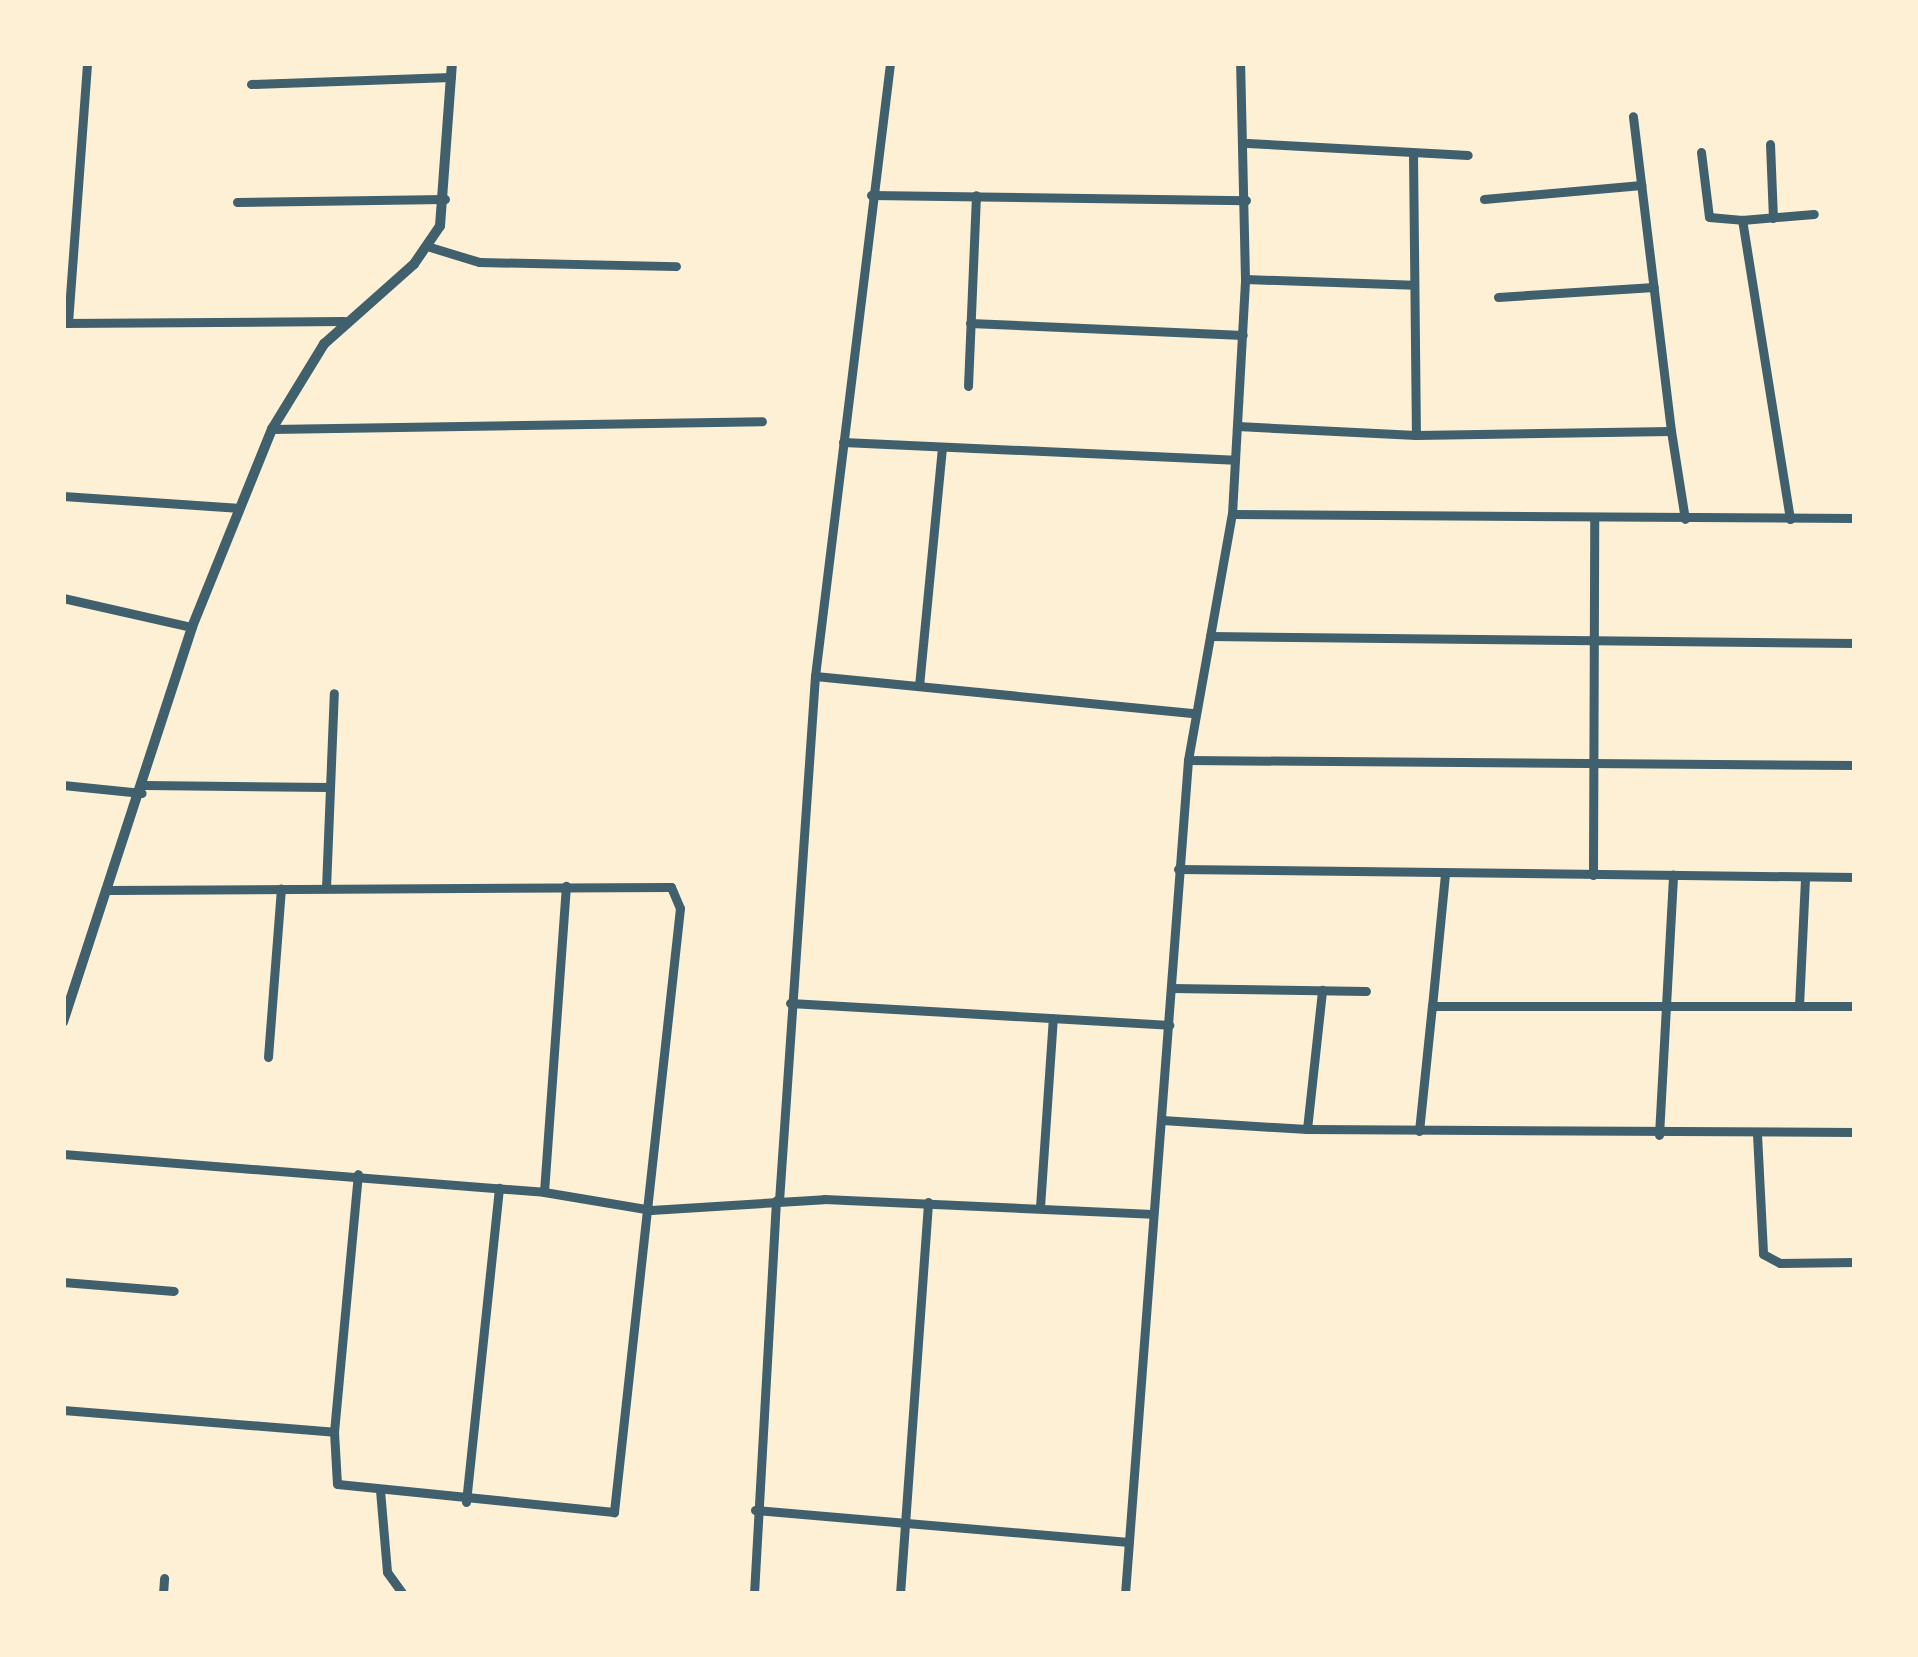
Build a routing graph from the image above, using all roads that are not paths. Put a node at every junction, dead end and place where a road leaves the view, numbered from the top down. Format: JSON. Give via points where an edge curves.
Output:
{"nodes":[{"id":1,"x":87,"y":63,"type":"edge"},
{"id":2,"x":452,"y":63,"type":"edge"},
{"id":3,"x":890,"y":63,"type":"edge"},
{"id":4,"x":1240,"y":63,"type":"edge"},
{"id":5,"x":452,"y":77,"type":"junction"},
{"id":6,"x":251,"y":84,"type":"dead end"},
{"id":7,"x":1633,"y":116,"type":"dead end"},
{"id":8,"x":1247,"y":143,"type":"junction"},
{"id":9,"x":1770,"y":144,"type":"dead end"},
{"id":10,"x":1701,"y":152,"type":"dead end"},
{"id":11,"x":1413,"y":153,"type":"junction"},
{"id":12,"x":1468,"y":155,"type":"dead end"},
{"id":13,"x":1641,"y":185,"type":"junction"},
{"id":14,"x":871,"y":194,"type":"junction"},
{"id":15,"x":976,"y":195,"type":"junction"},
{"id":16,"x":445,"y":199,"type":"junction"},
{"id":17,"x":1484,"y":199,"type":"dead end"},
{"id":18,"x":1246,"y":200,"type":"junction"},
{"id":19,"x":237,"y":202,"type":"dead end"},
{"id":20,"x":1814,"y":214,"type":"dead end"},
{"id":21,"x":1773,"y":218,"type":"junction"},
{"id":22,"x":1742,"y":220,"type":"junction"},
{"id":23,"x":430,"y":247,"type":"junction"},
{"id":24,"x":676,"y":266,"type":"dead end"},
{"id":25,"x":1245,"y":279,"type":"junction"},
{"id":26,"x":1413,"y":285,"type":"junction"},
{"id":27,"x":1654,"y":287,"type":"junction"},
{"id":28,"x":1498,"y":297,"type":"dead end"},
{"id":29,"x":344,"y":322,"type":"junction"},
{"id":30,"x":65,"y":323,"type":"edge"},
{"id":31,"x":970,"y":323,"type":"junction"},
{"id":32,"x":1243,"y":335,"type":"junction"},
{"id":33,"x":968,"y":386,"type":"dead end"},
{"id":34,"x":762,"y":421,"type":"dead end"},
{"id":35,"x":1237,"y":426,"type":"junction"},
{"id":36,"x":272,"y":429,"type":"junction"},
{"id":37,"x":1671,"y":431,"type":"junction"},
{"id":38,"x":1416,"y":436,"type":"junction"},
{"id":39,"x":843,"y":442,"type":"junction"},
{"id":40,"x":942,"y":449,"type":"junction"},
{"id":41,"x":1235,"y":460,"type":"junction"},
{"id":42,"x":63,"y":496,"type":"edge"},
{"id":43,"x":237,"y":508,"type":"junction"},
{"id":44,"x":1232,"y":514,"type":"junction"},
{"id":45,"x":1594,"y":518,"type":"junction"},
{"id":46,"x":1855,"y":518,"type":"edge"},
{"id":47,"x":1684,"y":519,"type":"junction"},
{"id":48,"x":1790,"y":519,"type":"junction"},
{"id":49,"x":63,"y":598,"type":"edge"},
{"id":50,"x":192,"y":627,"type":"junction"},
{"id":51,"x":1210,"y":636,"type":"junction"},
{"id":52,"x":1596,"y":638,"type":"junction"},
{"id":53,"x":1855,"y":643,"type":"edge"},
{"id":54,"x":815,"y":676,"type":"junction"},
{"id":55,"x":920,"y":686,"type":"junction"},
{"id":56,"x":334,"y":692,"type":"dead end"},
{"id":57,"x":1194,"y":713,"type":"junction"},
{"id":58,"x":1188,"y":760,"type":"junction"},
{"id":59,"x":1855,"y":765,"type":"edge"},
{"id":60,"x":1591,"y":766,"type":"junction"},
{"id":61,"x":63,"y":785,"type":"edge"},
{"id":62,"x":329,"y":787,"type":"junction"},
{"id":63,"x":143,"y":789,"type":"junction"},
{"id":64,"x":1178,"y":868,"type":"junction"},
{"id":65,"x":1445,"y":874,"type":"junction"},
{"id":66,"x":1593,"y":874,"type":"junction"},
{"id":67,"x":1672,"y":874,"type":"junction"},
{"id":68,"x":1804,"y":877,"type":"junction"},
{"id":69,"x":1855,"y":877,"type":"edge"},
{"id":70,"x":566,"y":886,"type":"junction"},
{"id":71,"x":326,"y":888,"type":"junction"},
{"id":72,"x":280,"y":889,"type":"junction"},
{"id":73,"x":110,"y":890,"type":"junction"},
{"id":74,"x":1172,"y":988,"type":"junction"},
{"id":75,"x":1322,"y":990,"type":"junction"},
{"id":76,"x":1366,"y":991,"type":"dead end"},
{"id":77,"x":790,"y":1003,"type":"junction"},
{"id":78,"x":1664,"y":1005,"type":"junction"},
{"id":79,"x":1432,"y":1006,"type":"junction"},
{"id":80,"x":1799,"y":1006,"type":"junction"},
{"id":81,"x":1855,"y":1006,"type":"edge"},
{"id":82,"x":1053,"y":1018,"type":"junction"},
{"id":83,"x":63,"y":1022,"type":"edge"},
{"id":84,"x":1168,"y":1025,"type":"junction"},
{"id":85,"x":268,"y":1057,"type":"dead end"},
{"id":86,"x":1162,"y":1120,"type":"junction"},
{"id":87,"x":1307,"y":1129,"type":"junction"},
{"id":88,"x":1419,"y":1130,"type":"junction"},
{"id":89,"x":1855,"y":1132,"type":"edge"},
{"id":90,"x":1757,"y":1134,"type":"junction"},
{"id":91,"x":1659,"y":1135,"type":"junction"},
{"id":92,"x":63,"y":1154,"type":"edge"},
{"id":93,"x":358,"y":1174,"type":"junction"},
{"id":94,"x":499,"y":1188,"type":"junction"},
{"id":95,"x":544,"y":1192,"type":"junction"},
{"id":96,"x":777,"y":1201,"type":"junction"},
{"id":97,"x":928,"y":1202,"type":"junction"},
{"id":98,"x":1040,"y":1207,"type":"junction"},
{"id":99,"x":651,"y":1210,"type":"junction"},
{"id":100,"x":1152,"y":1214,"type":"junction"},
{"id":101,"x":1855,"y":1262,"type":"edge"},
{"id":102,"x":63,"y":1282,"type":"edge"},
{"id":103,"x":174,"y":1291,"type":"dead end"},
{"id":104,"x":63,"y":1410,"type":"edge"},
{"id":105,"x":334,"y":1432,"type":"junction"},
{"id":106,"x":380,"y":1490,"type":"junction"},
{"id":107,"x":466,"y":1502,"type":"junction"},
{"id":108,"x":755,"y":1510,"type":"junction"},
{"id":109,"x":905,"y":1524,"type":"junction"},
{"id":110,"x":1129,"y":1542,"type":"junction"},
{"id":111,"x":164,"y":1578,"type":"dead end"},
{"id":112,"x":163,"y":1594,"type":"edge"},
{"id":113,"x":404,"y":1594,"type":"edge"},
{"id":114,"x":754,"y":1594,"type":"edge"},
{"id":115,"x":900,"y":1594,"type":"edge"},
{"id":116,"x":1125,"y":1594,"type":"edge"}],
"edges":[{"from":1,"to":30,"type":"street"},
{"from":2,"to":5,"type":"street"},
{"from":3,"to":14,"type":"street"},
{"from":4,"to":8,"type":"street"},
{"from":5,"to":6,"type":"street"},
{"from":5,"to":16,"type":"street"},
{"from":7,"to":13,"type":"street"},
{"from":8,"to":11,"type":"street"},
{"from":8,"to":18,"type":"street"},
{"from":9,"to":21,"type":"street"},
{"from":10,"to":22,"type":"street","via":[[1708,217]]},
{"from":11,"to":12,"type":"street"},
{"from":11,"to":26,"type":"street"},
{"from":13,"to":17,"type":"street"},
{"from":13,"to":27,"type":"street"},
{"from":14,"to":15,"type":"street"},
{"from":14,"to":39,"type":"street"},
{"from":15,"to":18,"type":"street"},
{"from":15,"to":31,"type":"street"},
{"from":16,"to":19,"type":"street"},
{"from":16,"to":23,"type":"street"},
{"from":18,"to":25,"type":"street"},
{"from":20,"to":21,"type":"street"},
{"from":21,"to":22,"type":"street"},
{"from":22,"to":48,"type":"street"},
{"from":23,"to":24,"type":"street","via":[[479,262]]},
{"from":23,"to":29,"type":"street"},
{"from":25,"to":26,"type":"street"},
{"from":25,"to":32,"type":"street"},
{"from":26,"to":38,"type":"street"},
{"from":27,"to":28,"type":"street"},
{"from":27,"to":37,"type":"street"},
{"from":29,"to":30,"type":"street"},
{"from":29,"to":36,"type":"street"},
{"from":31,"to":32,"type":"street"},
{"from":31,"to":33,"type":"street"},
{"from":32,"to":35,"type":"street"},
{"from":34,"to":36,"type":"street"},
{"from":35,"to":38,"type":"street"},
{"from":35,"to":41,"type":"street"},
{"from":36,"to":43,"type":"street"},
{"from":37,"to":38,"type":"street"},
{"from":37,"to":47,"type":"street"},
{"from":39,"to":40,"type":"street"},
{"from":39,"to":54,"type":"street"},
{"from":40,"to":41,"type":"street"},
{"from":40,"to":55,"type":"street"},
{"from":41,"to":44,"type":"street"},
{"from":42,"to":43,"type":"street"},
{"from":43,"to":50,"type":"street"},
{"from":44,"to":45,"type":"street"},
{"from":44,"to":51,"type":"street"},
{"from":45,"to":47,"type":"street"},
{"from":45,"to":52,"type":"street"},
{"from":46,"to":48,"type":"street"},
{"from":47,"to":48,"type":"street"},
{"from":49,"to":50,"type":"street"},
{"from":50,"to":63,"type":"street"},
{"from":51,"to":52,"type":"street"},
{"from":51,"to":57,"type":"street"},
{"from":52,"to":53,"type":"street"},
{"from":52,"to":60,"type":"street"},
{"from":54,"to":55,"type":"street"},
{"from":54,"to":77,"type":"street"},
{"from":55,"to":57,"type":"street"},
{"from":56,"to":62,"type":"street"},
{"from":57,"to":58,"type":"street"},
{"from":58,"to":60,"type":"street"},
{"from":58,"to":64,"type":"street"},
{"from":59,"to":60,"type":"street"},
{"from":60,"to":66,"type":"street"},
{"from":61,"to":63,"type":"street"},
{"from":62,"to":63,"type":"street"},
{"from":62,"to":71,"type":"street"},
{"from":63,"to":73,"type":"street"},
{"from":64,"to":65,"type":"street"},
{"from":64,"to":74,"type":"street"},
{"from":65,"to":66,"type":"street"},
{"from":65,"to":79,"type":"street"},
{"from":66,"to":67,"type":"street"},
{"from":67,"to":68,"type":"street"},
{"from":67,"to":78,"type":"street"},
{"from":68,"to":69,"type":"street"},
{"from":68,"to":80,"type":"street"},
{"from":70,"to":71,"type":"street"},
{"from":70,"to":95,"type":"street"},
{"from":70,"to":99,"type":"street","via":[[659,883],[678,896]]},
{"from":71,"to":72,"type":"street"},
{"from":72,"to":73,"type":"street"},
{"from":72,"to":85,"type":"street"},
{"from":73,"to":83,"type":"street"},
{"from":74,"to":75,"type":"street"},
{"from":74,"to":84,"type":"street"},
{"from":75,"to":76,"type":"street"},
{"from":75,"to":87,"type":"street"},
{"from":77,"to":82,"type":"street"},
{"from":77,"to":96,"type":"street"},
{"from":78,"to":79,"type":"street"},
{"from":78,"to":80,"type":"street"},
{"from":78,"to":91,"type":"street"},
{"from":79,"to":88,"type":"street"},
{"from":80,"to":81,"type":"street"},
{"from":82,"to":84,"type":"street"},
{"from":82,"to":98,"type":"street"},
{"from":84,"to":86,"type":"street"},
{"from":86,"to":87,"type":"street"},
{"from":86,"to":100,"type":"street"},
{"from":87,"to":88,"type":"street"},
{"from":88,"to":91,"type":"street"},
{"from":89,"to":90,"type":"street"},
{"from":90,"to":91,"type":"street"},
{"from":90,"to":101,"type":"street","via":[[1763,1254],[1780,1263]]},
{"from":92,"to":93,"type":"street"},
{"from":93,"to":94,"type":"street"},
{"from":93,"to":105,"type":"street"},
{"from":94,"to":95,"type":"street"},
{"from":94,"to":107,"type":"street"},
{"from":95,"to":99,"type":"street"},
{"from":96,"to":97,"type":"street"},
{"from":96,"to":99,"type":"street"},
{"from":96,"to":108,"type":"street"},
{"from":97,"to":98,"type":"street"},
{"from":97,"to":109,"type":"street"},
{"from":98,"to":100,"type":"street"},
{"from":99,"to":107,"type":"street","via":[[614,1511]]},
{"from":100,"to":110,"type":"street"},
{"from":102,"to":103,"type":"street"},
{"from":104,"to":105,"type":"street"},
{"from":105,"to":106,"type":"street","via":[[337,1484]]},
{"from":106,"to":107,"type":"street"},
{"from":106,"to":113,"type":"street","via":[[387,1572]]},
{"from":108,"to":109,"type":"street"},
{"from":108,"to":114,"type":"street"},
{"from":109,"to":110,"type":"street"},
{"from":109,"to":115,"type":"street"},
{"from":110,"to":116,"type":"street"},
{"from":111,"to":112,"type":"street"}]}
